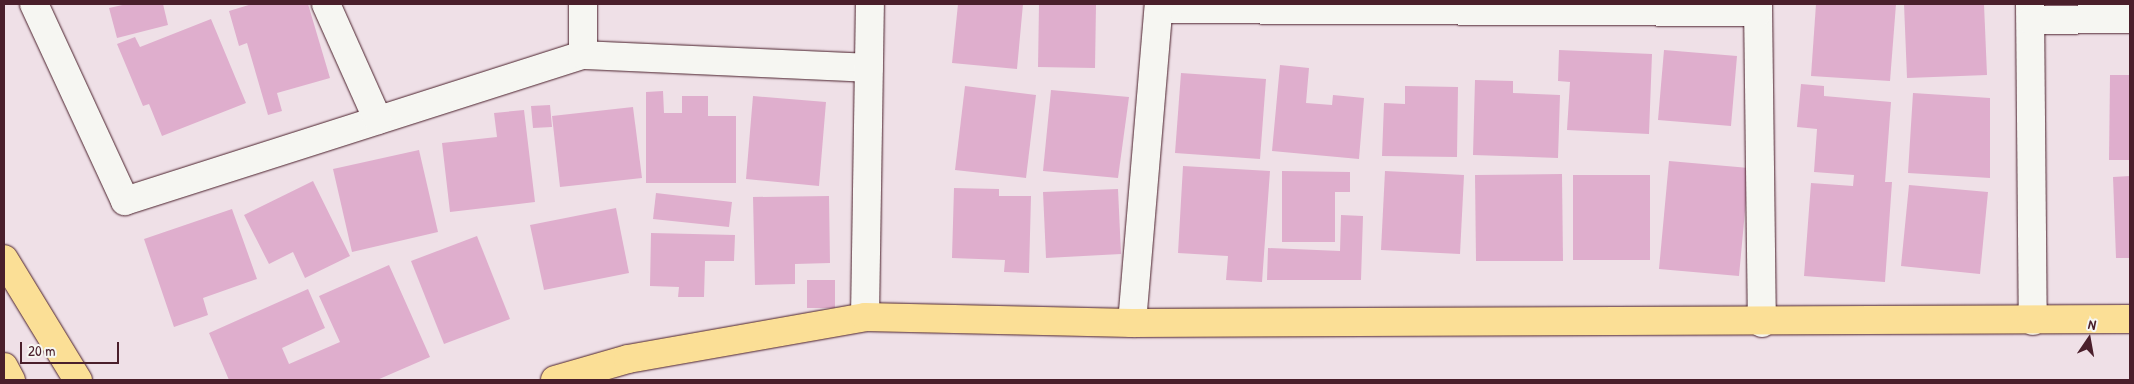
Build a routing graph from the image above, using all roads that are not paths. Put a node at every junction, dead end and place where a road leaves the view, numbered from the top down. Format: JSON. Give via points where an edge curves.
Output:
{"nodes":[{"id":1,"x":34,"y":4,"type":"edge"},
{"id":2,"x":326,"y":4,"type":"edge"},
{"id":3,"x":583,"y":4,"type":"edge"},
{"id":4,"x":870,"y":4,"type":"edge"},
{"id":5,"x":1159,"y":6,"type":"edge"},
{"id":6,"x":1758,"y":8,"type":"edge"},
{"id":7,"x":2031,"y":12,"type":"edge"},
{"id":8,"x":2130,"y":19,"type":"edge"},
{"id":9,"x":584,"y":55,"type":"junction"},
{"id":10,"x":869,"y":68,"type":"junction"},
{"id":11,"x":378,"y":120,"type":"junction"},
{"id":12,"x":4,"y":259,"type":"edge"},
{"id":13,"x":865,"y":318,"type":"junction"},
{"id":14,"x":2130,"y":319,"type":"edge"},
{"id":15,"x":2034,"y":321,"type":"junction"},
{"id":16,"x":1132,"y":323,"type":"junction"},
{"id":17,"x":1762,"y":323,"type":"junction"},
{"id":18,"x":4,"y":368,"type":"edge"},
{"id":19,"x":11,"y":380,"type":"edge"},
{"id":20,"x":78,"y":380,"type":"edge"},
{"id":21,"x":555,"y":380,"type":"edge"}],
"edges":[{"from":1,"to":11,"type":"street","via":[[126,201]]},
{"from":2,"to":11,"type":"street"},
{"from":3,"to":9,"type":"street"},
{"from":4,"to":10,"type":"street"},
{"from":5,"to":6,"type":"street"},
{"from":5,"to":16,"type":"street"},
{"from":6,"to":17,"type":"street"},
{"from":7,"to":8,"type":"street"},
{"from":7,"to":15,"type":"street"},
{"from":9,"to":10,"type":"street"},
{"from":9,"to":11,"type":"street"},
{"from":10,"to":13,"type":"street"},
{"from":12,"to":20,"type":"main road"},
{"from":13,"to":16,"type":"main road"},
{"from":13,"to":21,"type":"main road","via":[[628,360]]},
{"from":14,"to":15,"type":"main road"},
{"from":15,"to":17,"type":"main road"},
{"from":16,"to":17,"type":"main road"},
{"from":18,"to":19,"type":"main road"}]}
